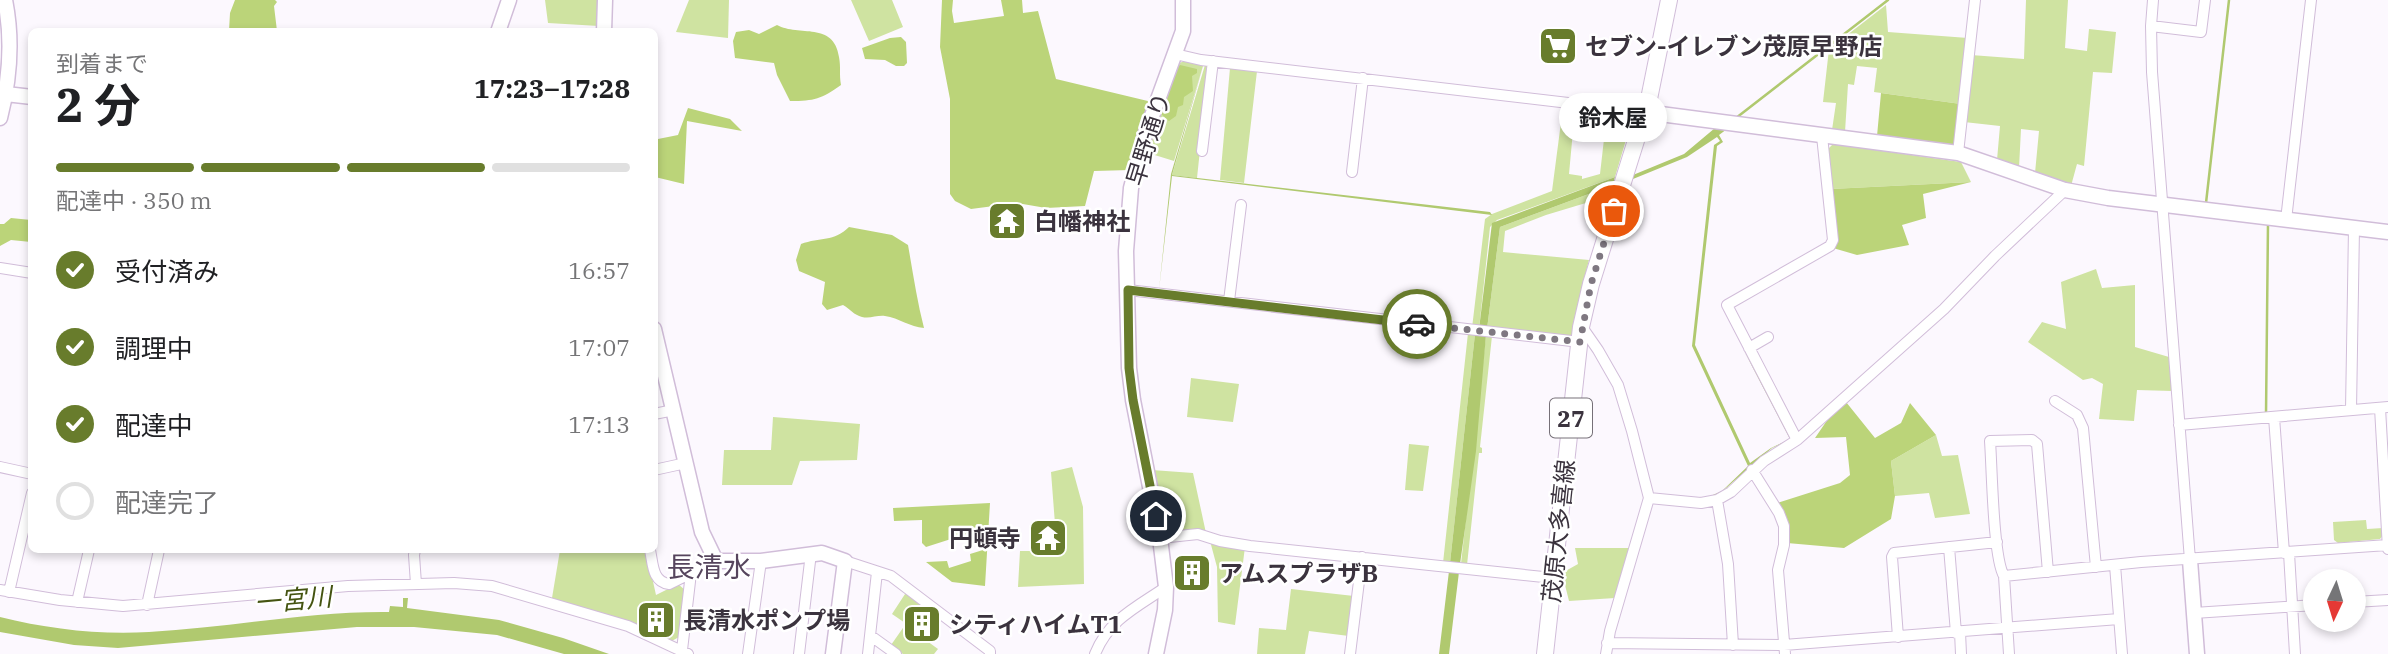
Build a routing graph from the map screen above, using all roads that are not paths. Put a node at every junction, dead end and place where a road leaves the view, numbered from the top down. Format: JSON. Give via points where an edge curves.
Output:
{"nodes":[{"id":1,"x":5,"y":0,"type":"edge"},
{"id":2,"x":509,"y":0,"type":"edge"},
{"id":3,"x":605,"y":0,"type":"edge"},
{"id":4,"x":1183,"y":0,"type":"edge"},
{"id":5,"x":1669,"y":0,"type":"edge"},
{"id":6,"x":1975,"y":0,"type":"edge"},
{"id":7,"x":2153,"y":0,"type":"edge"},
{"id":8,"x":2205,"y":0,"type":"edge"},
{"id":9,"x":2311,"y":0,"type":"edge"},
{"id":10,"x":2151,"y":26,"type":"junction"},
{"id":11,"x":499,"y":28,"type":"edge"},
{"id":12,"x":604,"y":28,"type":"edge"},
{"id":13,"x":1175,"y":54,"type":"junction"},
{"id":14,"x":1213,"y":61,"type":"junction"},
{"id":15,"x":1363,"y":79,"type":"junction"},
{"id":16,"x":6,"y":94,"type":"junction"},
{"id":17,"x":28,"y":97,"type":"edge"},
{"id":18,"x":1645,"y":112,"type":"junction"},
{"id":19,"x":1,"y":114,"type":"edge"},
{"id":20,"x":1822,"y":136,"type":"junction"},
{"id":21,"x":1202,"y":151,"type":"dead end"},
{"id":22,"x":1958,"y":153,"type":"junction"},
{"id":23,"x":1352,"y":172,"type":"dead end"},
{"id":24,"x":2065,"y":190,"type":"junction"},
{"id":25,"x":2162,"y":204,"type":"junction"},
{"id":26,"x":1241,"y":205,"type":"dead end"},
{"id":27,"x":2286,"y":220,"type":"junction"},
{"id":28,"x":2354,"y":228,"type":"junction"},
{"id":29,"x":2388,"y":232,"type":"edge"},
{"id":30,"x":0,"y":268,"type":"edge"},
{"id":31,"x":28,"y":272,"type":"edge"},
{"id":32,"x":1128,"y":290,"type":"junction"},
{"id":33,"x":1229,"y":302,"type":"junction"},
{"id":34,"x":1581,"y":335,"type":"junction"},
{"id":35,"x":1769,"y":337,"type":"dead end"},
{"id":36,"x":1749,"y":348,"type":"junction"},
{"id":37,"x":658,"y":358,"type":"edge"},
{"id":38,"x":2055,"y":401,"type":"dead end"},
{"id":39,"x":2384,"y":407,"type":"edge"},
{"id":40,"x":674,"y":410,"type":"junction"},
{"id":41,"x":2351,"y":410,"type":"junction"},
{"id":42,"x":658,"y":413,"type":"edge"},
{"id":43,"x":2274,"y":417,"type":"junction"},
{"id":44,"x":2179,"y":425,"type":"junction"},
{"id":45,"x":1797,"y":440,"type":"junction"},
{"id":46,"x":686,"y":463,"type":"junction"},
{"id":47,"x":0,"y":467,"type":"edge"},
{"id":48,"x":658,"y":469,"type":"edge"},
{"id":49,"x":1752,"y":470,"type":"junction"},
{"id":50,"x":28,"y":473,"type":"edge"},
{"id":51,"x":2386,"y":489,"type":"edge"},
{"id":52,"x":1649,"y":498,"type":"junction"},
{"id":53,"x":1717,"y":500,"type":"junction"},
{"id":54,"x":28,"y":507,"type":"edge"},
{"id":55,"x":1160,"y":538,"type":"junction"},
{"id":56,"x":1997,"y":542,"type":"junction"},
{"id":57,"x":1949,"y":547,"type":"junction"},
{"id":58,"x":2388,"y":547,"type":"edge"},
{"id":59,"x":88,"y":553,"type":"edge"},
{"id":60,"x":158,"y":553,"type":"edge"},
{"id":61,"x":414,"y":553,"type":"edge"},
{"id":62,"x":651,"y":553,"type":"edge"},
{"id":63,"x":811,"y":553,"type":"junction"},
{"id":64,"x":2286,"y":553,"type":"junction"},
{"id":65,"x":1362,"y":557,"type":"junction"},
{"id":66,"x":2190,"y":560,"type":"junction"},
{"id":67,"x":716,"y":561,"type":"junction"},
{"id":68,"x":761,"y":561,"type":"junction"},
{"id":69,"x":845,"y":561,"type":"junction"},
{"id":70,"x":2115,"y":565,"type":"junction"},
{"id":71,"x":2096,"y":567,"type":"junction"},
{"id":72,"x":877,"y":572,"type":"junction"},
{"id":73,"x":2048,"y":572,"type":"junction"},
{"id":74,"x":691,"y":573,"type":"junction"},
{"id":75,"x":2004,"y":576,"type":"junction"},
{"id":76,"x":1553,"y":578,"type":"junction"},
{"id":77,"x":416,"y":584,"type":"junction"},
{"id":78,"x":1166,"y":587,"type":"junction"},
{"id":79,"x":4,"y":591,"type":"edge"},
{"id":80,"x":2388,"y":600,"type":"edge"},
{"id":81,"x":2366,"y":601,"type":"edge"},
{"id":82,"x":77,"y":602,"type":"junction"},
{"id":83,"x":147,"y":605,"type":"junction"},
{"id":84,"x":2303,"y":606,"type":"edge"},
{"id":85,"x":2292,"y":607,"type":"junction"},
{"id":86,"x":2194,"y":613,"type":"junction"},
{"id":87,"x":2119,"y":619,"type":"junction"},
{"id":88,"x":2008,"y":628,"type":"junction"},
{"id":89,"x":1958,"y":633,"type":"junction"},
{"id":90,"x":871,"y":636,"type":"junction"},
{"id":91,"x":1898,"y":637,"type":"junction"},
{"id":92,"x":1733,"y":645,"type":"junction"},
{"id":93,"x":1607,"y":648,"type":"edge"},
{"id":94,"x":1785,"y":649,"type":"edge"},
{"id":95,"x":685,"y":652,"type":"edge"},
{"id":96,"x":748,"y":654,"type":"edge"},
{"id":97,"x":799,"y":654,"type":"edge"},
{"id":98,"x":833,"y":654,"type":"edge"},
{"id":99,"x":868,"y":654,"type":"edge"},
{"id":100,"x":896,"y":654,"type":"edge"},
{"id":101,"x":990,"y":654,"type":"edge"},
{"id":102,"x":1095,"y":654,"type":"edge"},
{"id":103,"x":1156,"y":654,"type":"edge"},
{"id":104,"x":1350,"y":654,"type":"edge"},
{"id":105,"x":1545,"y":654,"type":"edge"},
{"id":106,"x":1961,"y":654,"type":"edge"},
{"id":107,"x":2009,"y":654,"type":"edge"},
{"id":108,"x":2122,"y":654,"type":"edge"},
{"id":109,"x":2197,"y":654,"type":"edge"},
{"id":110,"x":2295,"y":654,"type":"edge"}],
"edges":[{"from":1,"to":16,"type":"street","via":[[10,48]]},
{"from":2,"to":11,"type":"street"},
{"from":3,"to":12,"type":"street"},
{"from":4,"to":13,"type":"street","name":"早野通り","via":[[1183,31]]},
{"from":5,"to":18,"type":"main road","name":"茂原大多喜線","number":"27"},
{"from":6,"to":22,"type":"street"},
{"from":7,"to":10,"type":"street"},
{"from":8,"to":10,"type":"street","via":[[2202,32]]},
{"from":9,"to":27,"type":"street"},
{"from":10,"to":25,"type":"street"},
{"from":13,"to":14,"type":"street"},
{"from":13,"to":32,"type":"street","name":"早野通り","via":[[1131,188]]},
{"from":14,"to":15,"type":"street"},
{"from":14,"to":21,"type":"street"},
{"from":15,"to":18,"type":"street"},
{"from":15,"to":23,"type":"street"},
{"from":16,"to":17,"type":"street"},
{"from":16,"to":19,"type":"street"},
{"from":18,"to":20,"type":"street"},
{"from":18,"to":34,"type":"main road","name":"茂原大多喜線","number":"27","via":[[1591,284]]},
{"from":20,"to":22,"type":"street"},
{"from":20,"to":36,"type":"street","via":[[1833,240],[1830,246],[1727,305]]},
{"from":22,"to":24,"type":"street"},
{"from":24,"to":25,"type":"street"},
{"from":24,"to":45,"type":"street","via":[[1944,309]]},
{"from":25,"to":27,"type":"street"},
{"from":25,"to":44,"type":"street"},
{"from":26,"to":33,"type":"street"},
{"from":27,"to":28,"type":"street"},
{"from":28,"to":29,"type":"street"},
{"from":28,"to":41,"type":"street"},
{"from":30,"to":31,"type":"street"},
{"from":32,"to":33,"type":"street"},
{"from":32,"to":55,"type":"street","name":"早野通り","via":[[1133,400]]},
{"from":33,"to":34,"type":"street","via":[[1476,331]]},
{"from":34,"to":52,"type":"street","via":[[1598,350],[1618,386]]},
{"from":34,"to":76,"type":"main road","name":"茂原大多喜線","number":"27"},
{"from":35,"to":36,"type":"street"},
{"from":36,"to":45,"type":"street"},
{"from":37,"to":40,"type":"street"},
{"from":38,"to":71,"type":"street","via":[[2077,415],[2083,428]]},
{"from":39,"to":41,"type":"street"},
{"from":39,"to":51,"type":"street"},
{"from":40,"to":42,"type":"street"},
{"from":40,"to":46,"type":"street"},
{"from":41,"to":43,"type":"street"},
{"from":43,"to":44,"type":"street"},
{"from":43,"to":64,"type":"street"},
{"from":44,"to":66,"type":"street"},
{"from":45,"to":49,"type":"street"},
{"from":46,"to":48,"type":"street"},
{"from":46,"to":67,"type":"street","via":[[702,532]]},
{"from":47,"to":50,"type":"street"},
{"from":49,"to":53,"type":"street"},
{"from":49,"to":94,"type":"street","via":[[1784,526],[1778,570]]},
{"from":51,"to":58,"type":"street"},
{"from":52,"to":53,"type":"street"},
{"from":52,"to":93,"type":"street"},
{"from":53,"to":92,"type":"street","via":[[1728,564]]},
{"from":54,"to":79,"type":"street"},
{"from":55,"to":65,"type":"street","via":[[1198,534],[1220,541]]},
{"from":55,"to":78,"type":"street","name":"早野通り"},
{"from":56,"to":57,"type":"street"},
{"from":56,"to":73,"type":"street","via":[[1990,441],[2032,440],[2038,444]]},
{"from":56,"to":75,"type":"street"},
{"from":57,"to":89,"type":"street"},
{"from":57,"to":91,"type":"street","via":[[1894,553]]},
{"from":58,"to":64,"type":"street"},
{"from":59,"to":82,"type":"street"},
{"from":60,"to":83,"type":"street"},
{"from":61,"to":77,"type":"street"},
{"from":62,"to":74,"type":"street","via":[[656,579],[662,583]]},
{"from":63,"to":68,"type":"street"},
{"from":63,"to":69,"type":"street"},
{"from":63,"to":97,"type":"street"},
{"from":64,"to":66,"type":"street"},
{"from":64,"to":85,"type":"street"},
{"from":65,"to":76,"type":"street"},
{"from":65,"to":104,"type":"street"},
{"from":66,"to":70,"type":"street"},
{"from":66,"to":86,"type":"street"},
{"from":67,"to":68,"type":"street"},
{"from":67,"to":74,"type":"street"},
{"from":68,"to":96,"type":"street"},
{"from":69,"to":72,"type":"street"},
{"from":69,"to":98,"type":"street"},
{"from":70,"to":71,"type":"street"},
{"from":70,"to":87,"type":"street"},
{"from":71,"to":73,"type":"street"},
{"from":72,"to":90,"type":"street"},
{"from":72,"to":101,"type":"street","via":[[891,576]]},
{"from":73,"to":75,"type":"street"},
{"from":74,"to":95,"type":"street"},
{"from":75,"to":88,"type":"street"},
{"from":76,"to":105,"type":"main road","name":"茂原大多喜線","number":"27"},
{"from":77,"to":83,"type":"street"},
{"from":77,"to":95,"type":"street","via":[[508,589],[619,622]]},
{"from":78,"to":102,"type":"street","via":[[1111,626]]},
{"from":78,"to":103,"type":"street","name":"早野通り"},
{"from":79,"to":82,"type":"street"},
{"from":80,"to":81,"type":"street"},
{"from":82,"to":83,"type":"street"},
{"from":84,"to":85,"type":"street"},
{"from":85,"to":86,"type":"street"},
{"from":85,"to":110,"type":"street"},
{"from":86,"to":109,"type":"street"},
{"from":87,"to":88,"type":"street"},
{"from":87,"to":108,"type":"street"},
{"from":88,"to":89,"type":"street"},
{"from":88,"to":107,"type":"street"},
{"from":89,"to":91,"type":"street"},
{"from":89,"to":106,"type":"street"},
{"from":90,"to":99,"type":"street"},
{"from":90,"to":100,"type":"street"},
{"from":91,"to":94,"type":"street"},
{"from":92,"to":93,"type":"street"},
{"from":92,"to":94,"type":"street"}]}
